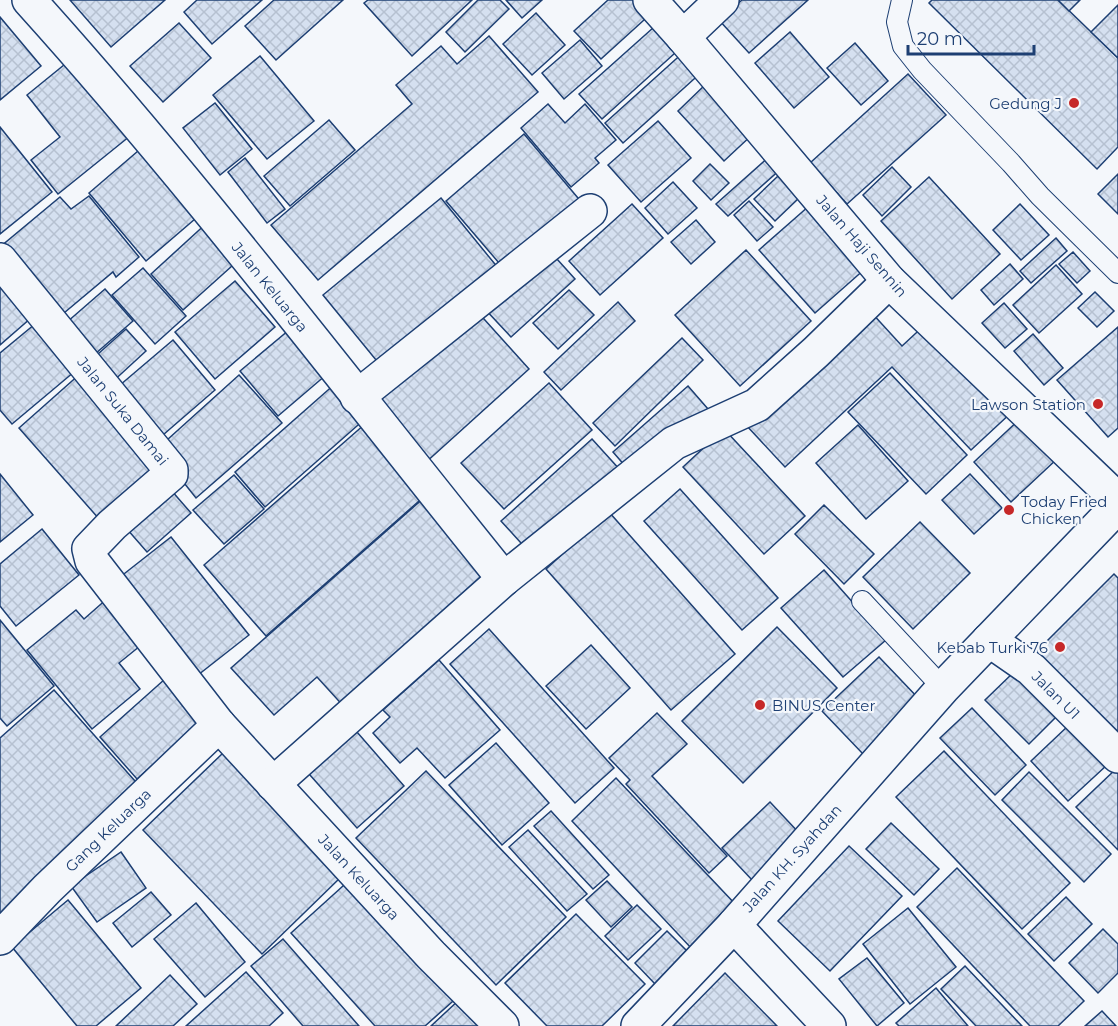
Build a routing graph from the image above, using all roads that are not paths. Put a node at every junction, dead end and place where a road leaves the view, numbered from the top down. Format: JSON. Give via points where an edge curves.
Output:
{"nodes":[{"id":1,"x":29,"y":0,"type":"edge"},
{"id":2,"x":650,"y":0,"type":"edge"},
{"id":3,"x":722,"y":0,"type":"edge"},
{"id":4,"x":902,"y":0,"type":"edge"},
{"id":5,"x":683,"y":37,"type":"junction"},
{"id":6,"x":590,"y":211,"type":"dead end"},
{"id":7,"x":0,"y":260,"type":"edge"},
{"id":8,"x":1118,"y":273,"type":"edge"},
{"id":9,"x":889,"y":280,"type":"junction"},
{"id":10,"x":357,"y":397,"type":"junction"},
{"id":11,"x":1118,"y":500,"type":"edge"},
{"id":12,"x":1118,"y":506,"type":"edge"},
{"id":13,"x":504,"y":579,"type":"junction"},
{"id":14,"x":862,"y":601,"type":"dead end"},
{"id":15,"x":989,"y":640,"type":"junction"},
{"id":16,"x":944,"y":688,"type":"junction"},
{"id":17,"x":219,"y":725,"type":"junction"},
{"id":18,"x":1118,"y":756,"type":"edge"},
{"id":19,"x":273,"y":784,"type":"junction"},
{"id":20,"x":734,"y":925,"type":"junction"},
{"id":21,"x":0,"y":938,"type":"edge"},
{"id":22,"x":502,"y":1026,"type":"edge"},
{"id":23,"x":638,"y":1026,"type":"edge"},
{"id":24,"x":829,"y":1026,"type":"edge"}],
"edges":[{"from":1,"to":10,"type":"street","name":"Jalan Keluarga","via":[[95,74]]},
{"from":2,"to":5,"type":"street","name":"Jalan Haji Sennin"},
{"from":3,"to":5,"type":"street"},
{"from":4,"to":8,"type":"lane","via":[[897,22],[903,46],[1040,196]]},
{"from":5,"to":9,"type":"street","name":"Jalan Haji Sennin"},
{"from":6,"to":10,"type":"street"},
{"from":7,"to":17,"type":"street","name":"Jalan Suka Damai","via":[[171,470],[89,549],[92,561]]},
{"from":9,"to":11,"type":"street","name":"Jalan Haji Sennin"},
{"from":9,"to":13,"type":"street","via":[[757,405],[674,443]]},
{"from":10,"to":13,"type":"street","name":"Jalan Keluarga"},
{"from":12,"to":15,"type":"street","name":"Jalan KH. Syahdan"},
{"from":13,"to":19,"type":"street"},
{"from":14,"to":16,"type":"lane"},
{"from":15,"to":16,"type":"street","name":"Jalan KH. Syahdan"},
{"from":15,"to":18,"type":"street","name":"Jalan U1","via":[[1031,669]]},
{"from":16,"to":20,"type":"street","name":"Jalan KH. Syahdan"},
{"from":17,"to":19,"type":"street","name":"Jalan Keluarga"},
{"from":17,"to":21,"type":"street","name":"Gang Keluarga"},
{"from":19,"to":22,"type":"street","name":"Jalan Keluarga"},
{"from":20,"to":23,"type":"street","name":"Jalan KH. Syahdan"},
{"from":20,"to":24,"type":"street"}]}
